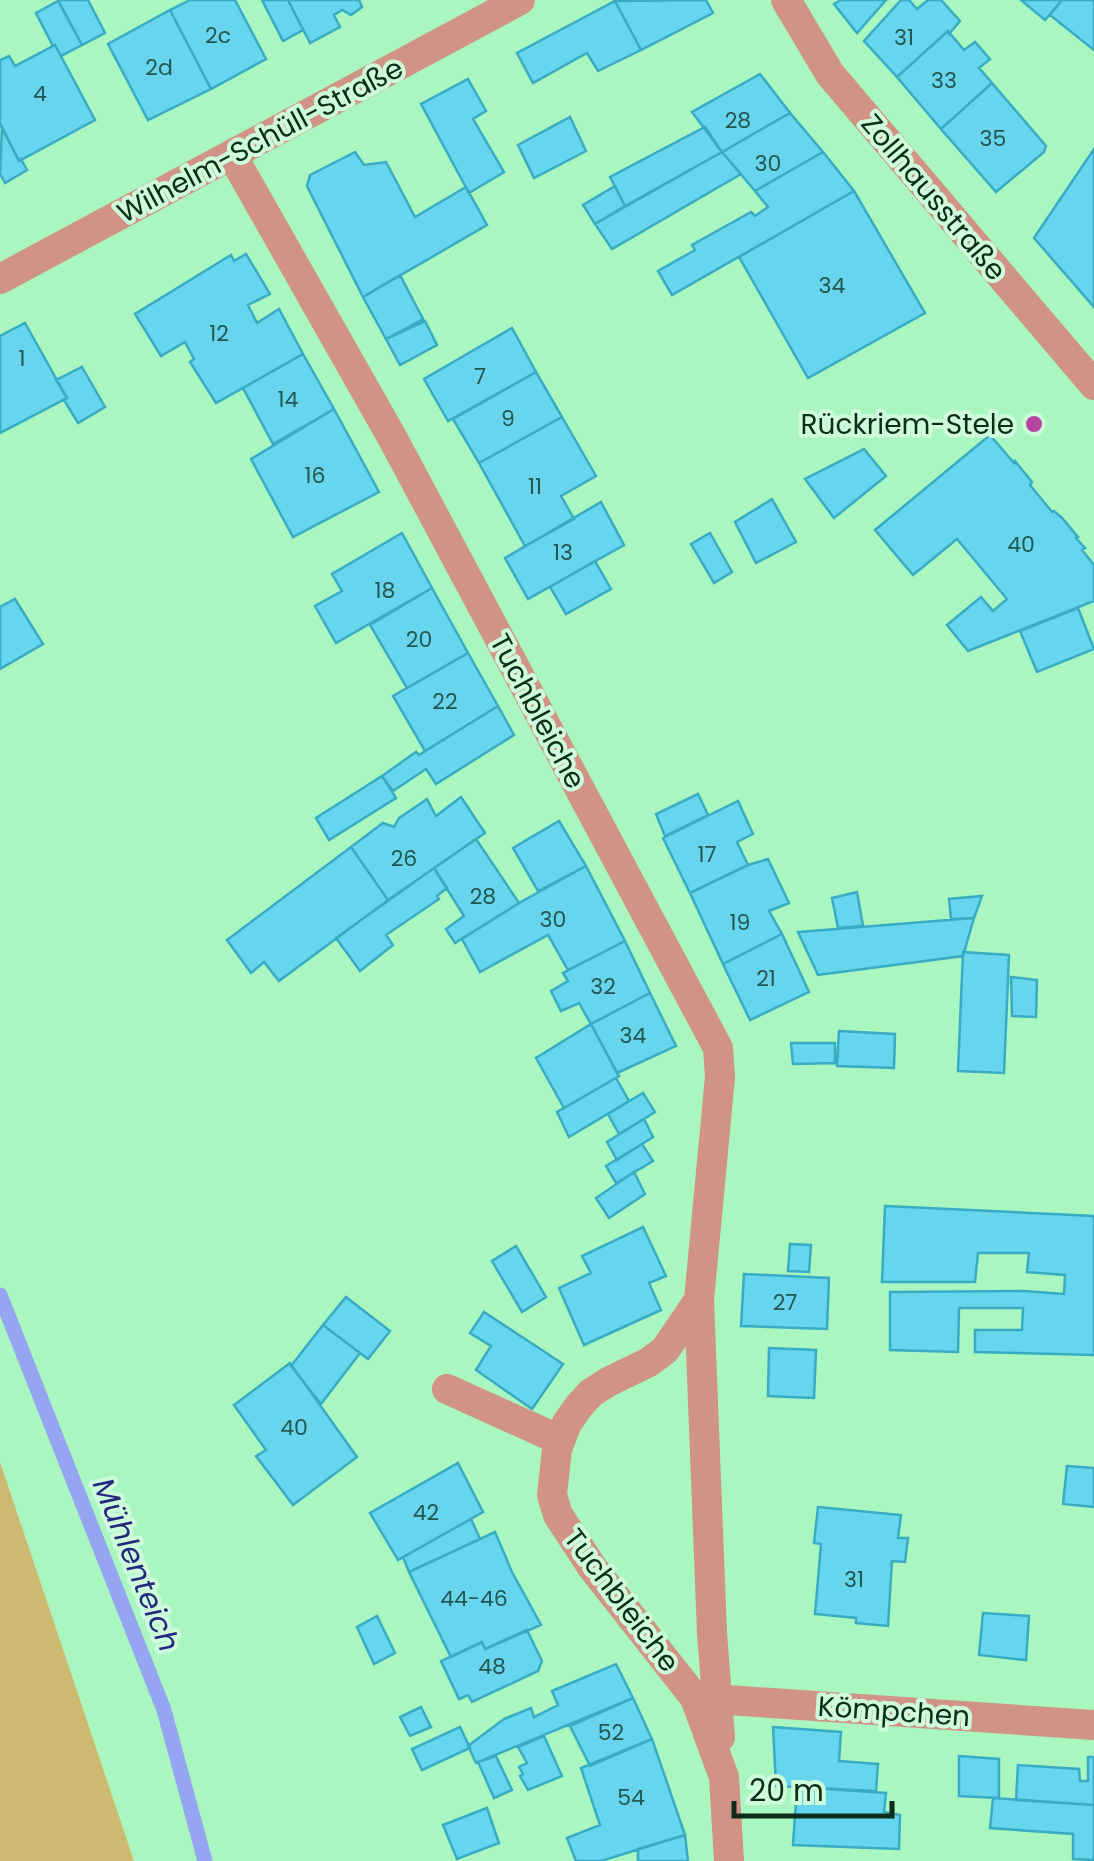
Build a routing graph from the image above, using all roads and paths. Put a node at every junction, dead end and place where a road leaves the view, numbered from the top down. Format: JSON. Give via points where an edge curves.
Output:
{"nodes":[{"id":1,"x":520,"y":0,"type":"edge"},
{"id":2,"x":786,"y":0,"type":"edge"},
{"id":3,"x":232,"y":155,"type":"junction"},
{"id":4,"x":0,"y":279,"type":"edge"},
{"id":5,"x":1094,"y":386,"type":"edge"},
{"id":6,"x":699,"y":1300,"type":"junction"},
{"id":7,"x":447,"y":1389,"type":"dead end"},
{"id":8,"x":560,"y":1440,"type":"junction"},
{"id":9,"x":706,"y":1698,"type":"junction"},
{"id":10,"x":1094,"y":1725,"type":"edge"},
{"id":11,"x":729,"y":1861,"type":"edge"}],
"edges":[{"from":1,"to":3,"type":"street","name":"Wilhelm-Schüll-Straße"},
{"from":2,"to":5,"type":"street","name":"Zollhausstraße","via":[[830,74]]},
{"from":3,"to":4,"type":"street","name":"Wilhelm-Schüll-Straße"},
{"from":3,"to":6,"type":"street","name":"Tuchbleiche","via":[[393,439],[718,1048]]},
{"from":6,"to":8,"type":"street","name":"Tuchbleiche","via":[[665,1350],[592,1393]]},
{"from":6,"to":9,"type":"street","name":"Tuchbleiche","via":[[712,1633]]},
{"from":7,"to":8,"type":"street"},
{"from":8,"to":9,"type":"street","name":"Tuchbleiche","via":[[552,1495],[558,1514],[592,1567]]},
{"from":9,"to":10,"type":"street","name":"Kömpchen"},
{"from":9,"to":11,"type":"street","name":"Tuchbleiche","via":[[724,1777]]}]}
